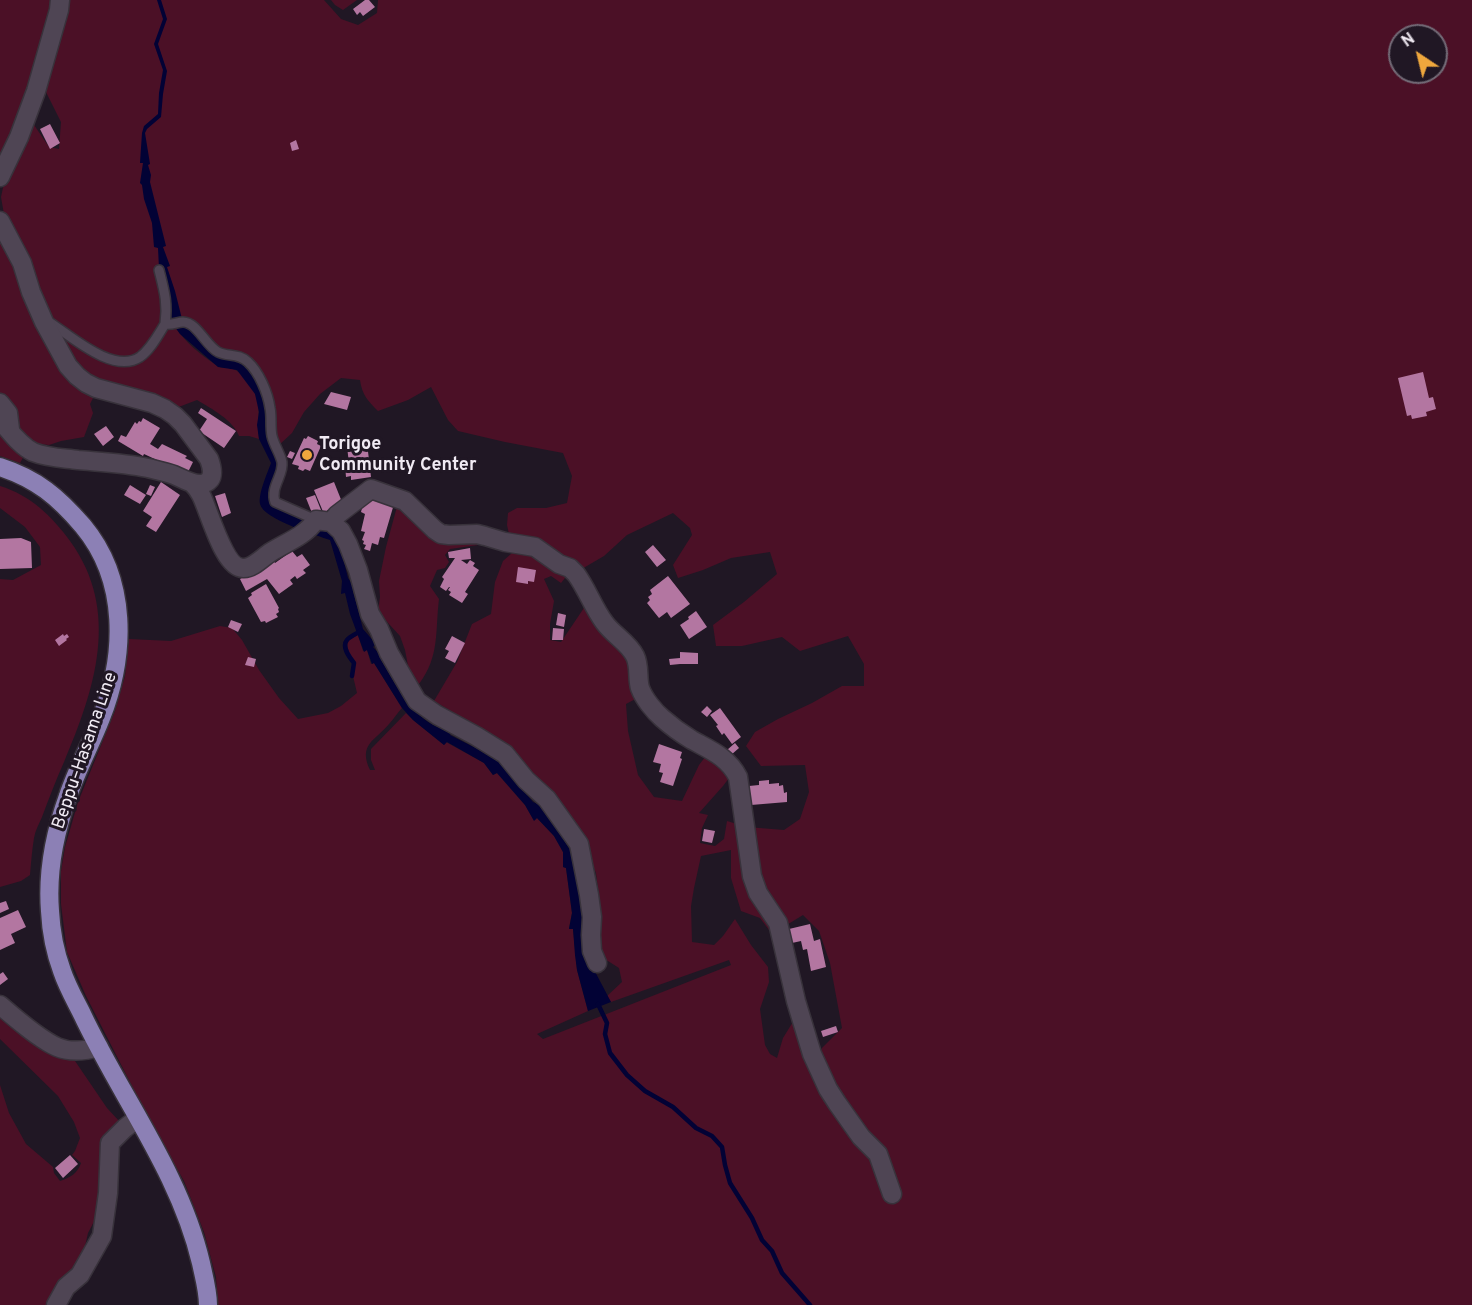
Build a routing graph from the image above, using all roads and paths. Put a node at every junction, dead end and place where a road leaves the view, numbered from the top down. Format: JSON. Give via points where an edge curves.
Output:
{"nodes":[{"id":1,"x":60,"y":0,"type":"edge"},
{"id":2,"x":0,"y":177,"type":"edge"},
{"id":3,"x":0,"y":221,"type":"edge"},
{"id":4,"x":159,"y":270,"type":"dead end"},
{"id":5,"x":44,"y":322,"type":"junction"},
{"id":6,"x":169,"y":324,"type":"junction"},
{"id":7,"x":0,"y":404,"type":"edge"},
{"id":8,"x":5,"y":425,"type":"edge"},
{"id":9,"x":6,"y":469,"type":"edge"},
{"id":10,"x":193,"y":484,"type":"junction"},
{"id":11,"x":316,"y":524,"type":"junction"},
{"id":12,"x":597,"y":963,"type":"dead end"},
{"id":13,"x":0,"y":1005,"type":"edge"},
{"id":14,"x":99,"y":1047,"type":"junction"},
{"id":15,"x":138,"y":1118,"type":"junction"},
{"id":16,"x":892,"y":1194,"type":"dead end"},
{"id":17,"x":56,"y":1305,"type":"edge"},
{"id":18,"x":208,"y":1305,"type":"edge"}],
"edges":[{"from":1,"to":2,"type":"street","via":[[36,92]]},
{"from":3,"to":5,"type":"street","via":[[22,263]]},
{"from":4,"to":6,"type":"lane"},
{"from":5,"to":6,"type":"lane","via":[[50,322],[92,351],[122,361],[140,356]]},
{"from":5,"to":10,"type":"street","via":[[68,366],[86,383],[152,403],[178,419],[212,465],[211,479]]},
{"from":6,"to":11,"type":"lane","via":[[192,325],[218,352],[248,362],[263,384],[270,407],[272,438],[283,465],[273,496],[275,502]]},
{"from":7,"to":8,"type":"street","via":[[8,413]]},
{"from":8,"to":10,"type":"street","via":[[31,456],[146,468]]},
{"from":9,"to":14,"type":"main road","name":"Beppu–Hasama Line","via":[[40,484],[70,511],[104,559],[115,591],[120,627],[113,680],[68,795],[50,881],[54,942],[62,972]]},
{"from":10,"to":11,"type":"street","via":[[225,551],[237,567],[253,565]]},
{"from":11,"to":12,"type":"street","via":[[341,531],[358,570],[370,614],[417,701],[505,754],[547,799],[579,844],[590,895],[592,951]]},
{"from":11,"to":16,"type":"street","via":[[337,515],[371,489],[405,501],[441,534],[471,534],[535,547],[576,574],[604,621],[635,657],[640,688],[649,704],[674,728],[717,753],[735,770],[752,876],[778,923],[812,1054],[841,1110],[878,1154]]},
{"from":13,"to":14,"type":"street","via":[[58,1047],[74,1051]]},
{"from":14,"to":15,"type":"main road","name":"Beppu–Hasama Line"},
{"from":15,"to":17,"type":"street","via":[[110,1143],[102,1236],[80,1275],[66,1287]]},
{"from":15,"to":18,"type":"main road","name":"Beppu–Hasama Line","via":[[186,1212],[197,1245]]}]}
